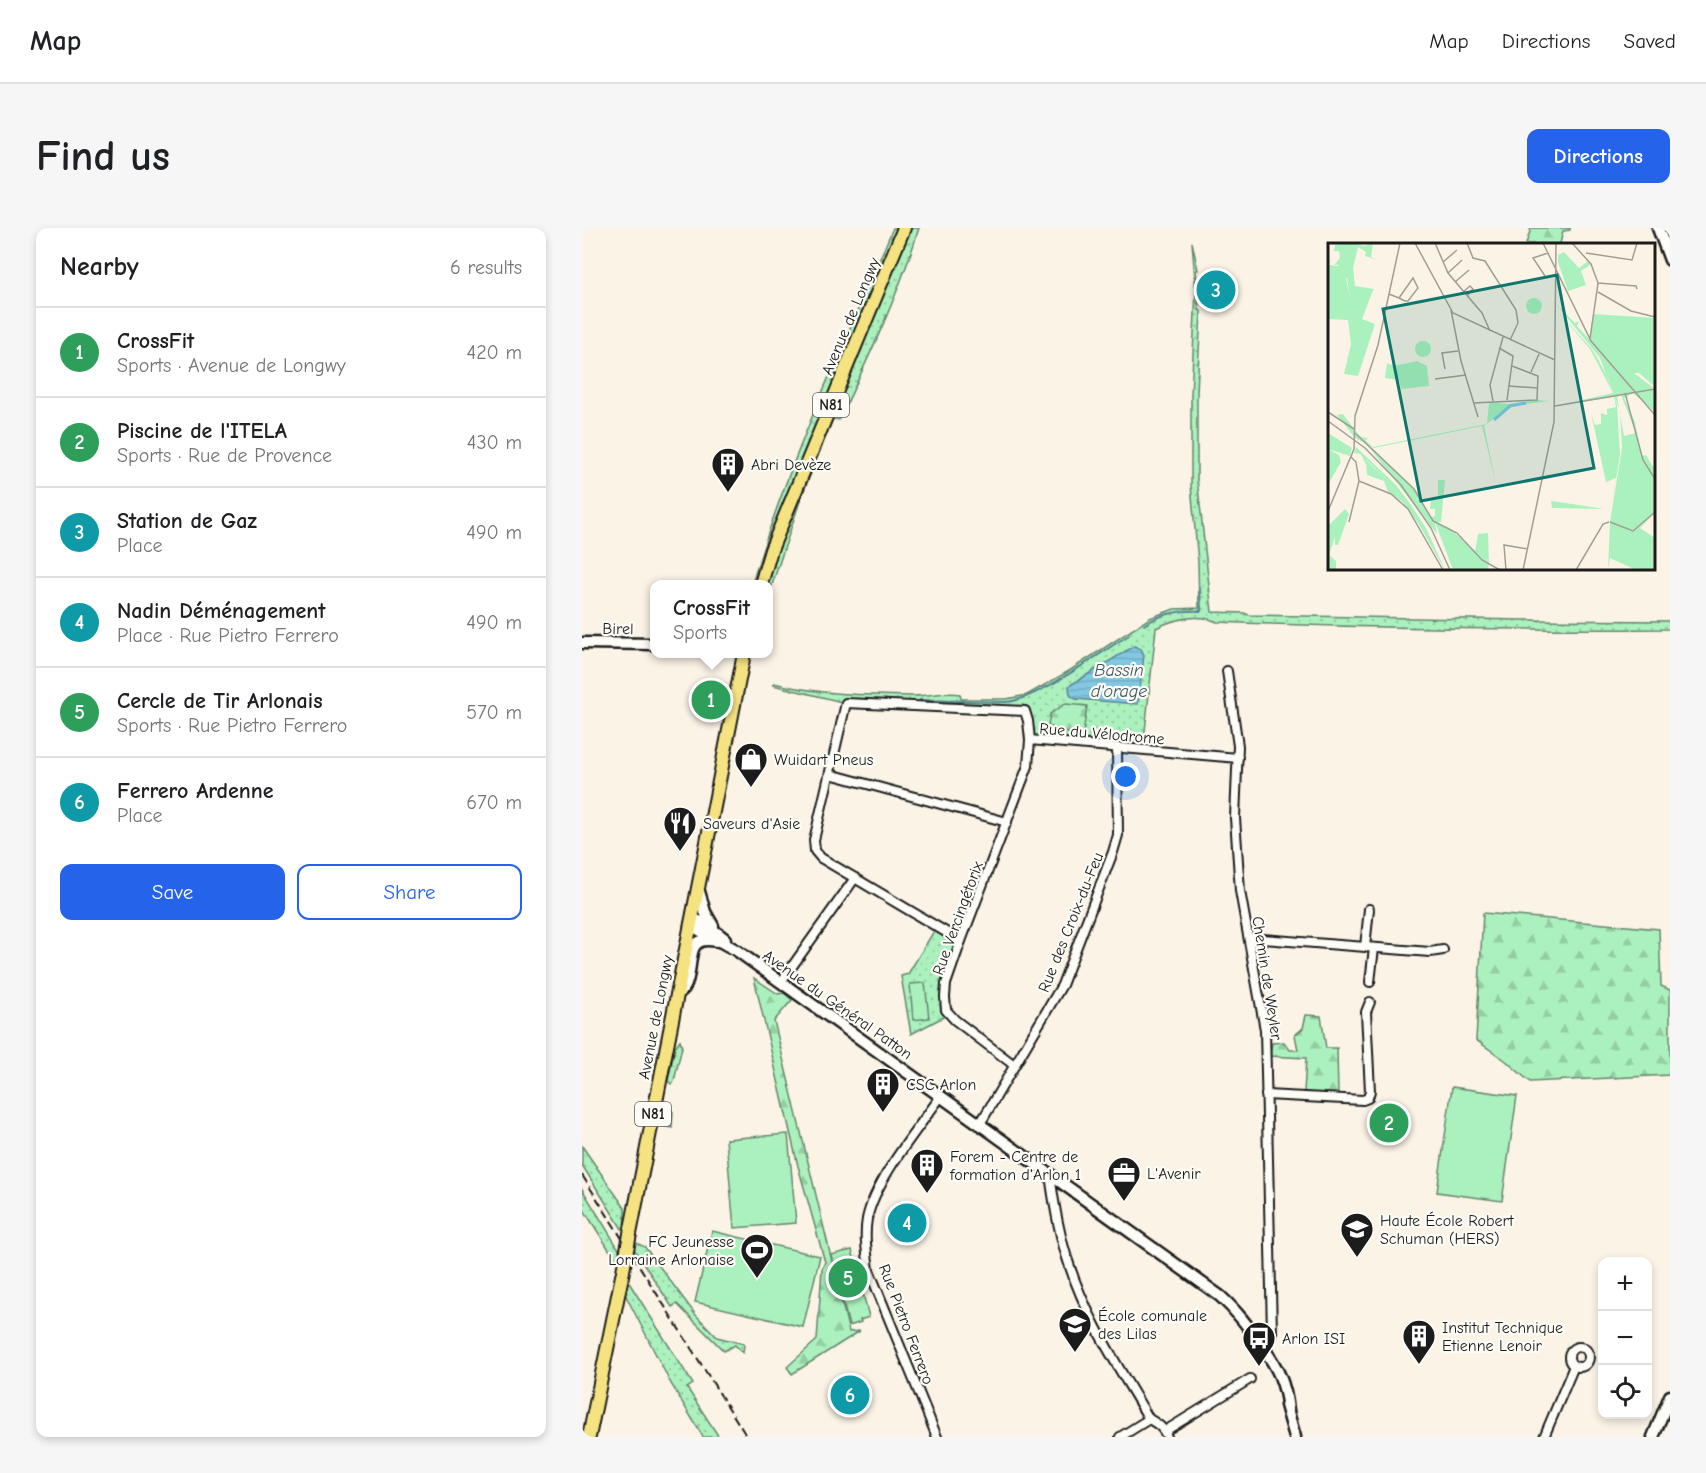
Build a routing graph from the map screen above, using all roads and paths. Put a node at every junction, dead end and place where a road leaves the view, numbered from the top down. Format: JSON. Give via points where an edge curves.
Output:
{"nodes":[{"id":1,"x":904,"y":228,"type":"edge"},
{"id":2,"x":1658,"y":228,"type":"edge"},
{"id":3,"x":1670,"y":260,"type":"edge"},
{"id":4,"x":763,"y":580,"type":"edge"},
{"id":5,"x":582,"y":643,"type":"edge"},
{"id":6,"x":650,"y":644,"type":"edge"},
{"id":7,"x":743,"y":658,"type":"edge"},
{"id":8,"x":1227,"y":671,"type":"dead end"},
{"id":9,"x":1030,"y":740,"type":"junction"},
{"id":10,"x":1117,"y":748,"type":"junction"},
{"id":11,"x":1238,"y":758,"type":"junction"},
{"id":12,"x":830,"y":774,"type":"junction"},
{"id":13,"x":1007,"y":822,"type":"junction"},
{"id":14,"x":855,"y":878,"type":"junction"},
{"id":15,"x":698,"y":888,"type":"junction"},
{"id":16,"x":1369,"y":909,"type":"dead end"},
{"id":17,"x":691,"y":922,"type":"junction"},
{"id":18,"x":714,"y":929,"type":"junction"},
{"id":19,"x":1249,"y":938,"type":"junction"},
{"id":20,"x":961,"y":941,"type":"junction"},
{"id":21,"x":1370,"y":948,"type":"junction"},
{"id":22,"x":736,"y":950,"type":"junction"},
{"id":23,"x":1443,"y":950,"type":"dead end"},
{"id":24,"x":781,"y":982,"type":"junction"},
{"id":25,"x":1370,"y":982,"type":"dead end"},
{"id":26,"x":677,"y":994,"type":"junction"},
{"id":27,"x":1370,"y":1002,"type":"dead end"},
{"id":28,"x":1014,"y":1065,"type":"junction"},
{"id":29,"x":1266,"y":1095,"type":"junction"},
{"id":30,"x":941,"y":1096,"type":"junction"},
{"id":31,"x":980,"y":1124,"type":"junction"},
{"id":32,"x":1050,"y":1174,"type":"junction"},
{"id":33,"x":1067,"y":1186,"type":"junction"},
{"id":34,"x":1054,"y":1205,"type":"junction"},
{"id":35,"x":1261,"y":1343,"type":"junction"},
{"id":36,"x":1574,"y":1366,"type":"dead end"},
{"id":37,"x":1250,"y":1379,"type":"dead end"},
{"id":38,"x":1670,"y":1396,"type":"edge"},
{"id":39,"x":1149,"y":1419,"type":"junction"},
{"id":40,"x":587,"y":1426,"type":"edge"},
{"id":41,"x":1166,"y":1434,"type":"edge"},
{"id":42,"x":589,"y":1437,"type":"edge"},
{"id":43,"x":936,"y":1437,"type":"edge"},
{"id":44,"x":1120,"y":1437,"type":"edge"},
{"id":45,"x":1295,"y":1437,"type":"edge"},
{"id":46,"x":1544,"y":1437,"type":"edge"},
{"id":47,"x":1653,"y":1437,"type":"edge"}],
"edges":[{"from":1,"to":4,"type":"main road","name":"Avenue de Longwy","number":"N81","via":[[775,540]]},
{"from":2,"to":3,"type":"main road"},
{"from":5,"to":6,"type":"main road","name":"Birel"},
{"from":7,"to":15,"type":"main road","name":"Avenue de Longwy","number":"N81"},
{"from":8,"to":11,"type":"street","name":"Chemin de Weyler"},
{"from":9,"to":10,"type":"street","name":"Rue du Vélodrome"},
{"from":9,"to":12,"type":"street","name":"Rue du Vélodrome","via":[[1025,711],[846,703]]},
{"from":9,"to":13,"type":"street","name":"Rue Vercingétorix","via":[[1028,766]]},
{"from":10,"to":11,"type":"street","name":"Rue du Vélodrome"},
{"from":10,"to":28,"type":"street","name":"Rue des Croix-du-Feu","via":[[1118,835],[1113,852],[1062,985]]},
{"from":11,"to":19,"type":"street","name":"Chemin de Weyler","via":[[1237,857]]},
{"from":12,"to":13,"type":"street"},
{"from":12,"to":14,"type":"street","via":[[814,840],[815,851]]},
{"from":13,"to":20,"type":"street","name":"Rue Vercingétorix"},
{"from":14,"to":20,"type":"street"},
{"from":14,"to":24,"type":"street"},
{"from":15,"to":17,"type":"main road","name":"Avenue de Longwy","number":"N81"},
{"from":15,"to":18,"type":"main road"},
{"from":16,"to":21,"type":"street"},
{"from":17,"to":18,"type":"main road","via":[[703,922]]},
{"from":17,"to":22,"type":"main road"},
{"from":17,"to":26,"type":"main road","name":"Avenue de Longwy","number":"N81"},
{"from":18,"to":22,"type":"main road"},
{"from":19,"to":21,"type":"street"},
{"from":19,"to":29,"type":"street","name":"Chemin de Weyler","via":[[1265,1030]]},
{"from":20,"to":28,"type":"street","name":"Rue Vercingétorix","via":[[946,984],[946,1010]]},
{"from":21,"to":23,"type":"street"},
{"from":21,"to":25,"type":"street"},
{"from":22,"to":24,"type":"main road","name":"Avenue du Général Patton"},
{"from":22,"to":26,"type":"main road","number":"N81","via":[[706,939],[698,941],[693,947],[685,987]]},
{"from":24,"to":30,"type":"main road","name":"Avenue du Général Patton"},
{"from":26,"to":40,"type":"main road","name":"Avenue de Longwy","number":"N81","bridge":true,"via":[[623,1271]]},
{"from":27,"to":29,"type":"street","via":[[1366,1012],[1368,1098]]},
{"from":28,"to":31,"type":"street","name":"Rue des Croix-du-Feu"},
{"from":29,"to":35,"type":"street","name":"Chemin de Weyler","via":[[1271,1338]]},
{"from":30,"to":31,"type":"main road","name":"Avenue du Général Patton"},
{"from":30,"to":43,"type":"street","name":"Rue Pietro Ferrero","via":[[874,1194],[865,1244],[869,1270]]},
{"from":31,"to":32,"type":"main road","name":"Avenue du Général Patton"},
{"from":32,"to":33,"type":"main road","name":"Avenue du Général Patton"},
{"from":32,"to":34,"type":"street"},
{"from":33,"to":34,"type":"street"},
{"from":33,"to":35,"type":"main road","name":"Avenue du Général Patton","via":[[1220,1296]]},
{"from":34,"to":39,"type":"street","via":[[1081,1296]]},
{"from":35,"to":45,"type":"main road","name":"Avenue du Général Patton","via":[[1282,1378]]},
{"from":36,"to":46,"type":"street"},
{"from":37,"to":41,"type":"street"},
{"from":38,"to":47,"type":"main road"},
{"from":39,"to":41,"type":"street"},
{"from":39,"to":44,"type":"street"},
{"from":40,"to":42,"type":"main road","name":"Avenue de Longwy","number":"N81"}]}
